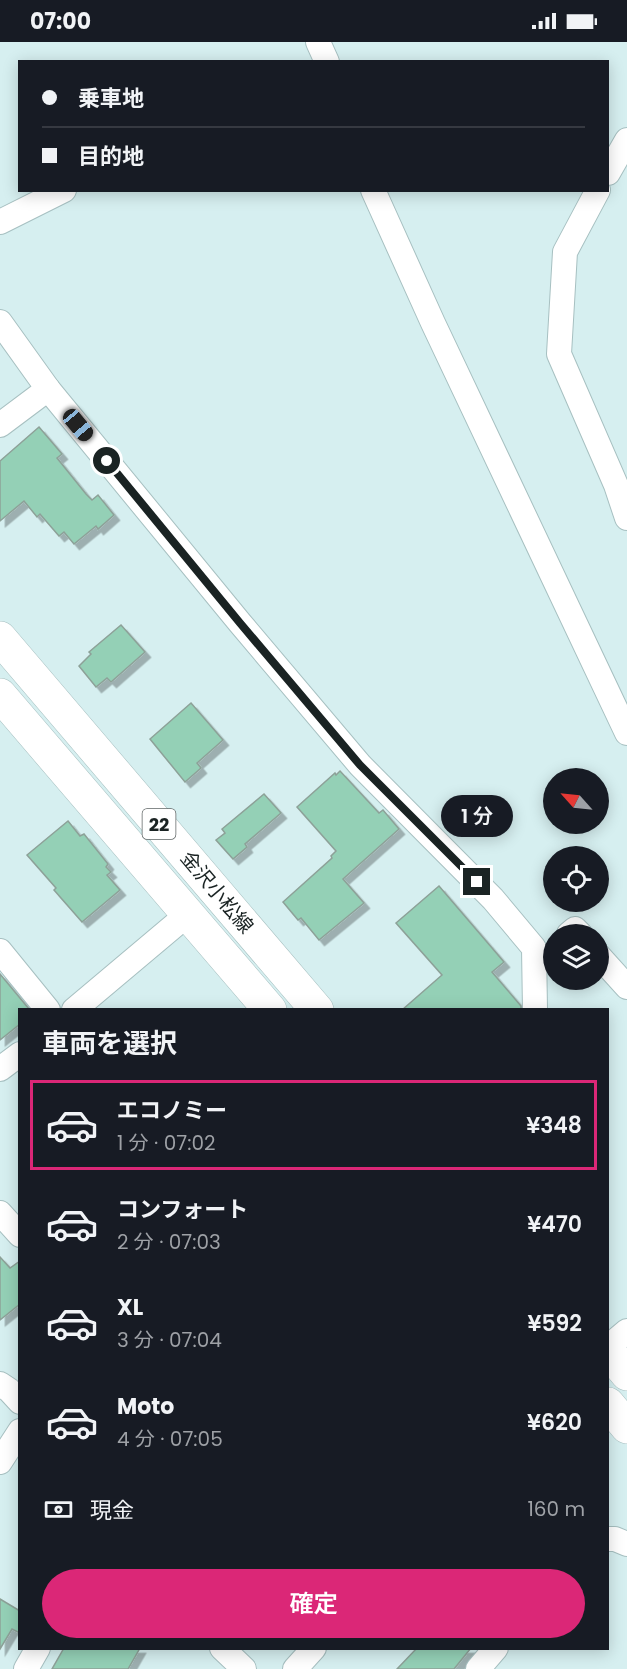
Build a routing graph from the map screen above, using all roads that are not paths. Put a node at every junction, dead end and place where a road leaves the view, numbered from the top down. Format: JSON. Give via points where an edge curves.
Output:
{"nodes":[{"id":1,"x":318,"y":42,"type":"edge"},
{"id":2,"x":326,"y":60,"type":"edge"},
{"id":3,"x":627,"y":140,"type":"edge"},
{"id":4,"x":609,"y":171,"type":"edge"},
{"id":5,"x":60,"y":192,"type":"edge"},
{"id":6,"x":374,"y":192,"type":"edge"},
{"id":7,"x":597,"y":192,"type":"edge"},
{"id":8,"x":0,"y":222,"type":"edge"},
{"id":9,"x":0,"y":322,"type":"edge"},
{"id":10,"x":48,"y":389,"type":"junction"},
{"id":11,"x":1,"y":423,"type":"edge"},
{"id":12,"x":627,"y":518,"type":"edge"},
{"id":13,"x":0,"y":638,"type":"edge"},
{"id":14,"x":0,"y":695,"type":"edge"},
{"id":15,"x":627,"y":733,"type":"edge"},
{"id":16,"x":188,"y":914,"type":"junction"},
{"id":17,"x":0,"y":951,"type":"edge"},
{"id":18,"x":543,"y":959,"type":"edge"},
{"id":19,"x":535,"y":966,"type":"junction"},
{"id":20,"x":609,"y":968,"type":"edge"},
{"id":21,"x":627,"y":987,"type":"edge"},
{"id":22,"x":46,"y":1008,"type":"edge"},
{"id":23,"x":76,"y":1008,"type":"edge"},
{"id":24,"x":268,"y":1008,"type":"edge"},
{"id":25,"x":315,"y":1008,"type":"edge"},
{"id":26,"x":536,"y":1008,"type":"edge"},
{"id":27,"x":18,"y":1056,"type":"edge"},
{"id":28,"x":0,"y":1069,"type":"edge"},
{"id":29,"x":0,"y":1213,"type":"edge"},
{"id":30,"x":18,"y":1233,"type":"edge"},
{"id":31,"x":627,"y":1331,"type":"edge"},
{"id":32,"x":609,"y":1348,"type":"edge"},
{"id":33,"x":609,"y":1350,"type":"edge"},
{"id":34,"x":627,"y":1374,"type":"edge"},
{"id":35,"x":0,"y":1384,"type":"edge"},
{"id":36,"x":18,"y":1400,"type":"edge"},
{"id":37,"x":609,"y":1405,"type":"edge"},
{"id":38,"x":627,"y":1427,"type":"edge"},
{"id":39,"x":18,"y":1434,"type":"edge"},
{"id":40,"x":0,"y":1462,"type":"edge"},
{"id":41,"x":609,"y":1539,"type":"edge"},
{"id":42,"x":627,"y":1544,"type":"edge"},
{"id":43,"x":37,"y":1650,"type":"edge"},
{"id":44,"x":224,"y":1650,"type":"edge"},
{"id":45,"x":312,"y":1650,"type":"edge"},
{"id":46,"x":494,"y":1650,"type":"edge"},
{"id":47,"x":26,"y":1669,"type":"edge"},
{"id":48,"x":244,"y":1669,"type":"edge"},
{"id":49,"x":295,"y":1669,"type":"edge"},
{"id":50,"x":478,"y":1669,"type":"edge"}],
"edges":[{"from":1,"to":2,"type":"street"},
{"from":3,"to":4,"type":"street"},
{"from":5,"to":8,"type":"street"},
{"from":6,"to":15,"type":"street"},
{"from":7,"to":12,"type":"street","via":[[565,252],[559,354]]},
{"from":9,"to":10,"type":"street"},
{"from":10,"to":11,"type":"street"},
{"from":10,"to":19,"type":"street","via":[[360,765],[500,907],[534,948]]},
{"from":13,"to":25,"type":"main road","name":"金沢小松線","number":"22"},
{"from":14,"to":16,"type":"main road","name":"金沢小松線","number":"22"},
{"from":16,"to":23,"type":"street"},
{"from":16,"to":24,"type":"main road","name":"金沢小松線","number":"22"},
{"from":17,"to":22,"type":"street"},
{"from":18,"to":19,"type":"street"},
{"from":19,"to":26,"type":"street"},
{"from":20,"to":21,"type":"street"},
{"from":27,"to":28,"type":"street"},
{"from":29,"to":30,"type":"street"},
{"from":31,"to":32,"type":"street"},
{"from":33,"to":34,"type":"main road"},
{"from":35,"to":36,"type":"street"},
{"from":37,"to":38,"type":"main road"},
{"from":39,"to":40,"type":"street"},
{"from":41,"to":42,"type":"street"},
{"from":43,"to":47,"type":"street"},
{"from":44,"to":48,"type":"street"},
{"from":45,"to":49,"type":"street"},
{"from":46,"to":50,"type":"street"}]}
